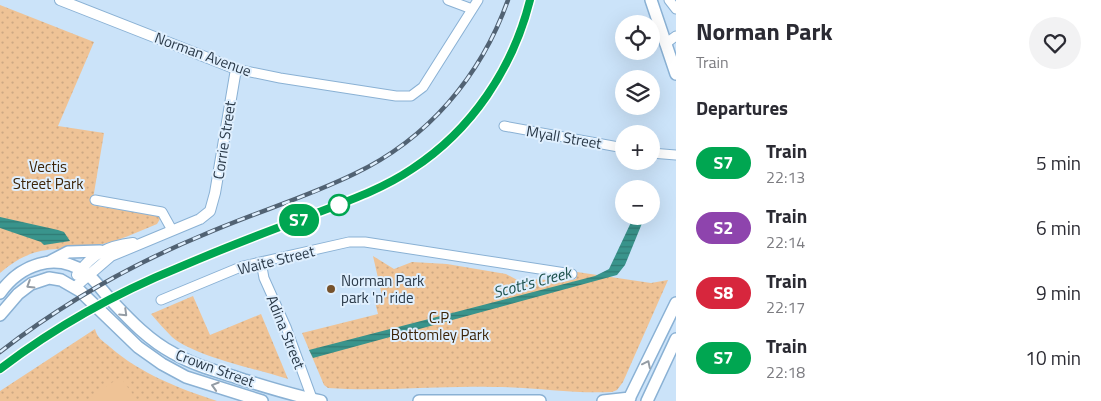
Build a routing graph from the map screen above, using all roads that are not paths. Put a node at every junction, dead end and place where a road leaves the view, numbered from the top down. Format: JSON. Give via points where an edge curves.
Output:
{"nodes":[{"id":1,"x":60,"y":0,"type":"edge"},
{"id":2,"x":448,"y":0,"type":"edge"},
{"id":3,"x":478,"y":0,"type":"edge"},
{"id":4,"x":651,"y":0,"type":"edge"},
{"id":5,"x":668,"y":0,"type":"edge"},
{"id":6,"x":676,"y":8,"type":"edge"},
{"id":7,"x":472,"y":10,"type":"junction"},
{"id":8,"x":676,"y":36,"type":"edge"},
{"id":9,"x":665,"y":44,"type":"junction"},
{"id":10,"x":236,"y":69,"type":"junction"},
{"id":11,"x":676,"y":74,"type":"edge"},
{"id":12,"x":504,"y":126,"type":"dead end"},
{"id":13,"x":615,"y":146,"type":"edge"},
{"id":14,"x":660,"y":153,"type":"edge"},
{"id":15,"x":676,"y":155,"type":"edge"},
{"id":16,"x":95,"y":200,"type":"dead end"},
{"id":17,"x":172,"y":230,"type":"junction"},
{"id":18,"x":141,"y":242,"type":"junction"},
{"id":19,"x":100,"y":251,"type":"junction"},
{"id":20,"x":50,"y":262,"type":"junction"},
{"id":21,"x":261,"y":262,"type":"junction"},
{"id":22,"x":84,"y":272,"type":"junction"},
{"id":23,"x":572,"y":274,"type":"dead end"},
{"id":24,"x":73,"y":285,"type":"junction"},
{"id":25,"x":0,"y":293,"type":"edge"},
{"id":26,"x":161,"y":300,"type":"dead end"},
{"id":27,"x":676,"y":303,"type":"edge"},
{"id":28,"x":0,"y":315,"type":"edge"},
{"id":29,"x":676,"y":339,"type":"edge"},
{"id":30,"x":629,"y":400,"type":"edge"},
{"id":31,"x":262,"y":401,"type":"edge"},
{"id":32,"x":316,"y":401,"type":"edge"},
{"id":33,"x":419,"y":401,"type":"edge"},
{"id":34,"x":540,"y":401,"type":"edge"},
{"id":35,"x":603,"y":401,"type":"edge"},
{"id":36,"x":647,"y":401,"type":"edge"}],
"edges":[{"from":1,"to":10,"type":"street","name":"Norman Avenue"},
{"from":2,"to":7,"type":"street"},
{"from":3,"to":7,"type":"street"},
{"from":4,"to":9,"type":"main road"},
{"from":5,"to":6,"type":"street"},
{"from":7,"to":10,"type":"street","name":"Norman Avenue","via":[[423,87],[411,96],[289,80]]},
{"from":8,"to":9,"type":"street"},
{"from":9,"to":11,"type":"main road"},
{"from":10,"to":17,"type":"street","name":"Corrie Street","via":[[210,211],[200,219]]},
{"from":12,"to":13,"type":"street","name":"Myall Street"},
{"from":14,"to":15,"type":"street"},
{"from":16,"to":17,"type":"street","via":[[162,212]]},
{"from":17,"to":18,"type":"street"},
{"from":18,"to":19,"type":"street"},
{"from":18,"to":22,"type":"street"},
{"from":19,"to":20,"type":"main road","via":[[68,252]]},
{"from":19,"to":22,"type":"street","via":[[89,259]]},
{"from":20,"to":22,"type":"main road","name":"Crown Street","via":[[68,264]]},
{"from":20,"to":25,"type":"main road","via":[[18,273]]},
{"from":21,"to":23,"type":"street","name":"Waite Street","via":[[350,242],[522,270]]},
{"from":21,"to":26,"type":"street","name":"Waite Street","via":[[243,266]]},
{"from":21,"to":32,"type":"street","name":"Adina Street","via":[[264,278]]},
{"from":22,"to":24,"type":"street"},
{"from":22,"to":32,"type":"main road","name":"Crown Street","one_way":true,"via":[[150,338],[175,355]]},
{"from":24,"to":28,"type":"main road","one_way":true,"via":[[55,278],[37,281],[18,294]]},
{"from":31,"to":24,"type":"main road","name":"Crown Street","one_way":true,"via":[[186,377],[162,364],[138,347]]},
{"from":30,"to":27,"type":"main road","one_way":true},
{"from":29,"to":36,"type":"main road"},
{"from":30,"to":35,"type":"main road"},
{"from":33,"to":34,"type":"main road"}]}
